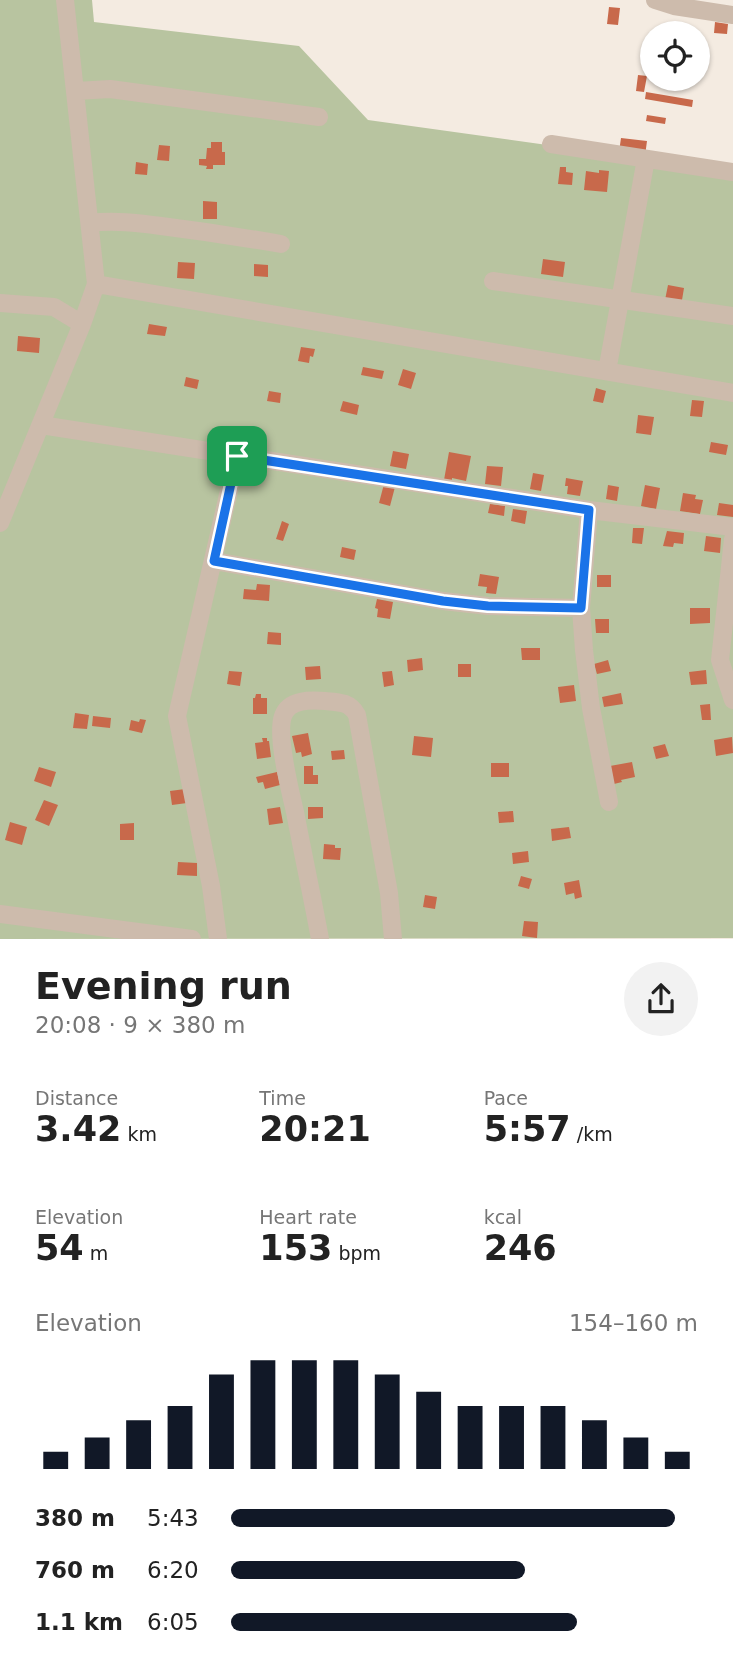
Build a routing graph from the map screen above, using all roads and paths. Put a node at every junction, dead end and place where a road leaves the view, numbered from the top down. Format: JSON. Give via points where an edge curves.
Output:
{"nodes":[{"id":1,"x":655,"y":0,"type":"edge"},
{"id":2,"x":70,"y":2,"type":"edge"},
{"id":3,"x":733,"y":15,"type":"edge"},
{"id":4,"x":76,"y":91,"type":"junction"},
{"id":5,"x":319,"y":117,"type":"dead end"},
{"id":6,"x":551,"y":144,"type":"dead end"},
{"id":7,"x":646,"y":159,"type":"junction"},
{"id":8,"x":733,"y":172,"type":"edge"},
{"id":9,"x":90,"y":223,"type":"junction"},
{"id":10,"x":281,"y":244,"type":"dead end"},
{"id":11,"x":493,"y":281,"type":"dead end"},
{"id":12,"x":96,"y":284,"type":"junction"},
{"id":13,"x":620,"y":300,"type":"junction"},
{"id":14,"x":0,"y":303,"type":"edge"},
{"id":15,"x":733,"y":316,"type":"edge"},
{"id":16,"x":82,"y":324,"type":"junction"},
{"id":17,"x":607,"y":371,"type":"junction"},
{"id":18,"x":733,"y":393,"type":"edge"},
{"id":19,"x":41,"y":425,"type":"junction"},
{"id":20,"x":237,"y":456,"type":"junction"},
{"id":21,"x":589,"y":510,"type":"junction"},
{"id":22,"x":0,"y":523,"type":"edge"},
{"id":23,"x":733,"y":527,"type":"edge"},
{"id":24,"x":733,"y":539,"type":"edge"},
{"id":25,"x":214,"y":561,"type":"junction"},
{"id":26,"x":581,"y":608,"type":"junction"},
{"id":27,"x":733,"y":699,"type":"edge"},
{"id":28,"x":609,"y":802,"type":"dead end"},
{"id":29,"x":0,"y":914,"type":"edge"},
{"id":30,"x":192,"y":939,"type":"edge"},
{"id":31,"x":218,"y":939,"type":"edge"},
{"id":32,"x":320,"y":939,"type":"edge"},
{"id":33,"x":393,"y":939,"type":"edge"}],
"edges":[{"from":1,"to":3,"type":"lane"},
{"from":2,"to":4,"type":"lane"},
{"from":4,"to":5,"type":"lane","via":[[110,89]]},
{"from":4,"to":9,"type":"lane"},
{"from":6,"to":7,"type":"lane"},
{"from":7,"to":8,"type":"lane"},
{"from":7,"to":13,"type":"lane"},
{"from":9,"to":10,"type":"lane","via":[[136,223]]},
{"from":9,"to":12,"type":"lane"},
{"from":11,"to":13,"type":"lane"},
{"from":12,"to":16,"type":"lane"},
{"from":12,"to":17,"type":"lane"},
{"from":13,"to":15,"type":"lane"},
{"from":13,"to":17,"type":"lane"},
{"from":14,"to":16,"type":"lane","via":[[54,307]]},
{"from":16,"to":19,"type":"lane"},
{"from":17,"to":18,"type":"lane"},
{"from":19,"to":20,"type":"lane"},
{"from":19,"to":22,"type":"lane"},
{"from":20,"to":21,"type":"lane"},
{"from":20,"to":25,"type":"lane"},
{"from":21,"to":23,"type":"lane"},
{"from":21,"to":26,"type":"lane"},
{"from":24,"to":27,"type":"lane","via":[[720,660]]},
{"from":25,"to":26,"type":"lane","via":[[443,601]]},
{"from":25,"to":31,"type":"lane","via":[[177,716]]},
{"from":26,"to":28,"type":"lane","via":[[591,708]]},
{"from":29,"to":30,"type":"lane"},
{"from":32,"to":33,"type":"lane","via":[[282,733],[283,716],[303,701],[342,702],[357,715]]}]}
